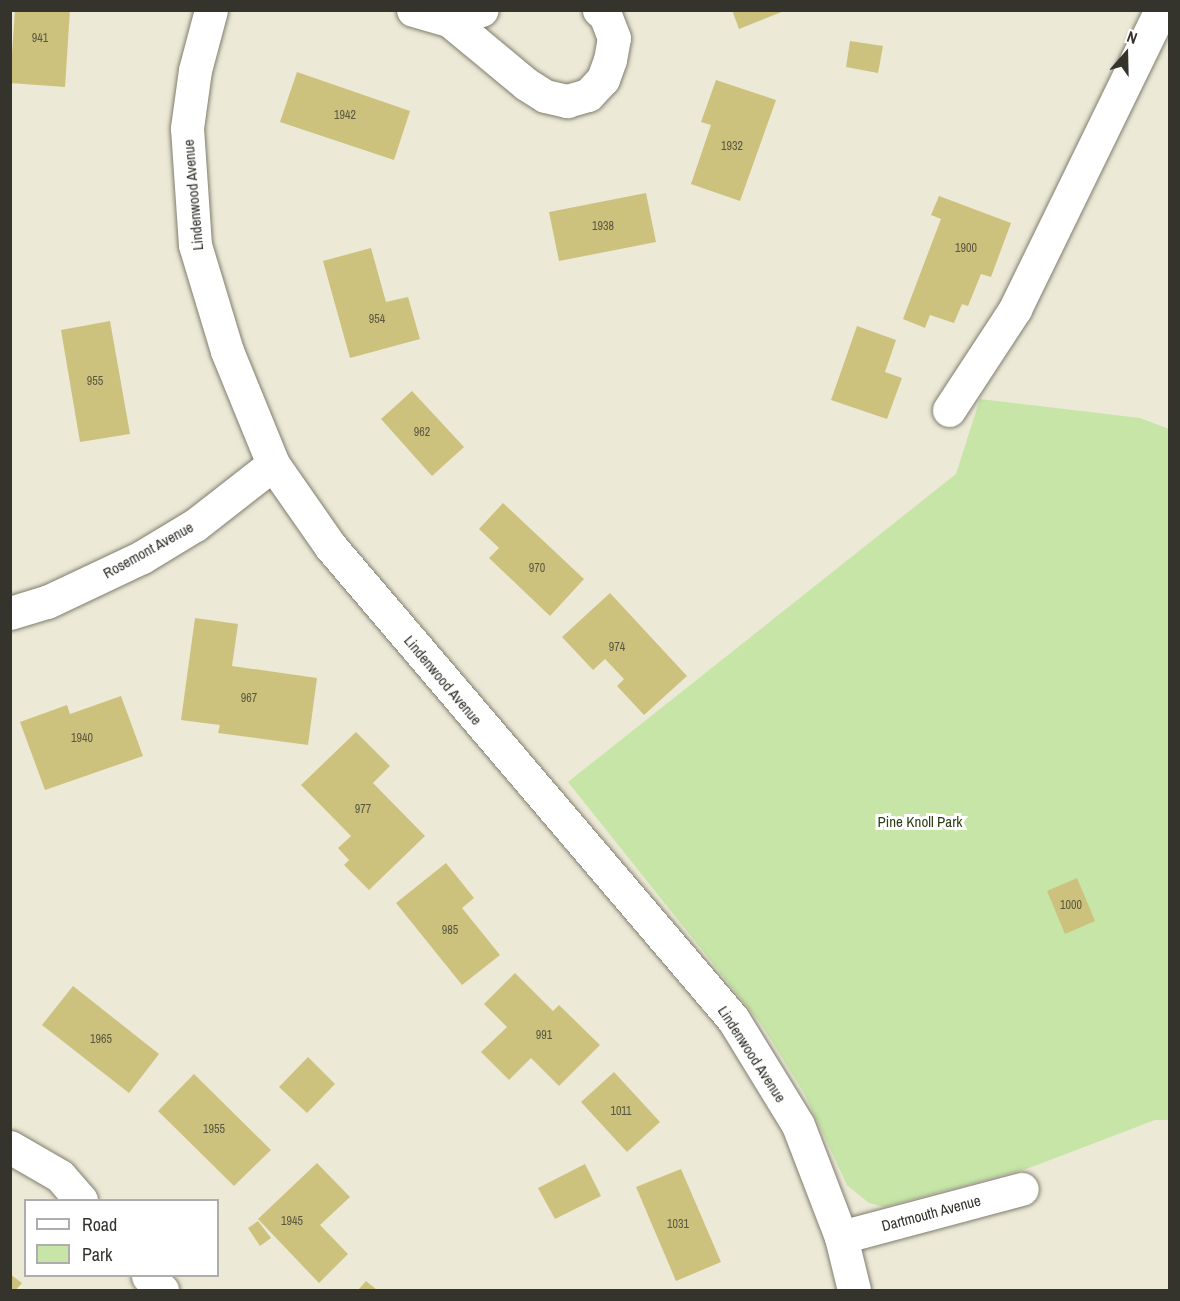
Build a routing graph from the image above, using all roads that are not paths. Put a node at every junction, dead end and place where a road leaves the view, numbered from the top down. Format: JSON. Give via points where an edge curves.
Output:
{"nodes":[{"id":1,"x":211,"y":10,"type":"edge"},
{"id":2,"x":413,"y":10,"type":"edge"},
{"id":3,"x":482,"y":10,"type":"edge"},
{"id":4,"x":599,"y":10,"type":"edge"},
{"id":5,"x":1161,"y":10,"type":"edge"},
{"id":6,"x":449,"y":20,"type":"junction"},
{"id":7,"x":949,"y":410,"type":"dead end"},
{"id":8,"x":273,"y":464,"type":"junction"},
{"id":9,"x":10,"y":614,"type":"edge"},
{"id":10,"x":10,"y":1147,"type":"edge"},
{"id":11,"x":1022,"y":1189,"type":"dead end"},
{"id":12,"x":80,"y":1199,"type":"edge"},
{"id":13,"x":841,"y":1237,"type":"junction"},
{"id":14,"x":150,"y":1277,"type":"edge"},
{"id":15,"x":162,"y":1290,"type":"edge"},
{"id":16,"x":854,"y":1290,"type":"edge"}],
"edges":[{"from":1,"to":8,"type":"street","name":"Lindenwood Avenue","via":[[195,70],[187,128],[195,245],[227,351]]},
{"from":2,"to":6,"type":"street"},
{"from":3,"to":6,"type":"street"},
{"from":4,"to":6,"type":"street","via":[[614,38],[610,60],[603,79],[588,95],[567,101],[545,96],[526,84]]},
{"from":5,"to":7,"type":"street","via":[[1015,309]]},
{"from":8,"to":9,"type":"street","name":"Rosemont Avenue","via":[[195,525],[142,557],[48,602]]},
{"from":8,"to":13,"type":"street","name":"Lindenwood Avenue","via":[[331,547],[733,1020],[798,1125]]},
{"from":10,"to":12,"type":"street","via":[[60,1176]]},
{"from":11,"to":13,"type":"street","name":"Dartmouth Avenue"},
{"from":13,"to":16,"type":"street","name":"Lindenwood Avenue"},
{"from":14,"to":15,"type":"street"}]}
